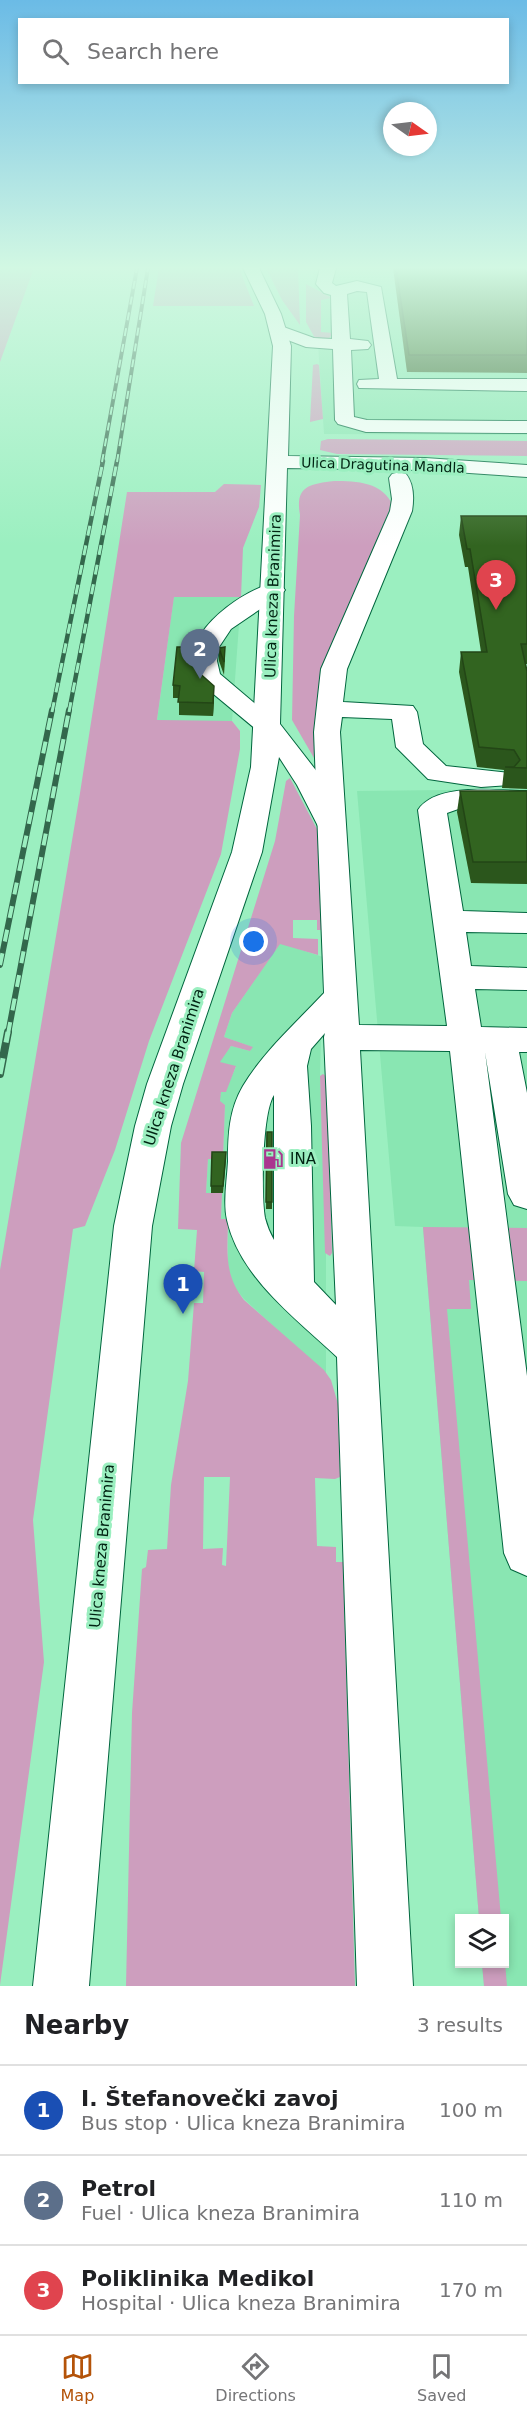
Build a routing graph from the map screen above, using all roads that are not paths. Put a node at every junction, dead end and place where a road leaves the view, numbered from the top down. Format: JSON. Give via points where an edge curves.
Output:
{"nodes":[{"id":1,"x":282,"y":361,"type":"edge"},
{"id":2,"x":338,"y":361,"type":"edge"},
{"id":3,"x":387,"y":361,"type":"edge"},
{"id":4,"x":344,"y":384,"type":"junction"},
{"id":5,"x":389,"y":384,"type":"junction"},
{"id":6,"x":527,"y":385,"type":"edge"},
{"id":7,"x":527,"y":427,"type":"edge"},
{"id":8,"x":278,"y":470,"type":"junction"},
{"id":9,"x":488,"y":470,"type":"junction"},
{"id":10,"x":527,"y":471,"type":"edge"},
{"id":11,"x":399,"y":478,"type":"junction"},
{"id":12,"x":273,"y":590,"type":"junction"},
{"id":13,"x":328,"y":709,"type":"junction"},
{"id":14,"x":267,"y":725,"type":"junction"},
{"id":15,"x":527,"y":779,"type":"edge"},
{"id":16,"x":527,"y":800,"type":"edge"},
{"id":17,"x":331,"y":826,"type":"junction"},
{"id":18,"x":450,"y":921,"type":"junction"},
{"id":19,"x":527,"y":923,"type":"edge"},
{"id":20,"x":457,"y":977,"type":"junction"},
{"id":21,"x":527,"y":979,"type":"edge"},
{"id":22,"x":340,"y":1017,"type":"junction"},
{"id":23,"x":498,"y":1040,"type":"edge"},
{"id":24,"x":282,"y":1061,"type":"junction"},
{"id":25,"x":527,"y":1194,"type":"edge"},
{"id":26,"x":299,"y":1294,"type":"junction"},
{"id":27,"x":357,"y":1350,"type":"junction"},
{"id":28,"x":527,"y":1553,"type":"edge"},
{"id":29,"x":66,"y":1976,"type":"edge"},
{"id":30,"x":385,"y":1986,"type":"edge"}],
"edges":[{"from":1,"to":8,"type":"main road","name":"Ulica kneza Branimira"},
{"from":2,"to":4,"type":"main road"},
{"from":3,"to":5,"type":"main road"},
{"from":4,"to":5,"type":"main road"},
{"from":4,"to":7,"type":"main road","via":[[345,420],[357,424]]},
{"from":5,"to":6,"type":"main road"},
{"from":8,"to":9,"type":"main road","name":"Ulica Dragutina Mandla","via":[[425,464]]},
{"from":8,"to":11,"type":"main road","name":"Ulica Dragutina Mandla"},
{"from":8,"to":12,"type":"main road","name":"Ulica kneza Branimira"},
{"from":9,"to":10,"type":"main road","name":"Ulica Dragutina Mandla"},
{"from":9,"to":11,"type":"main road","name":"Ulica Dragutina Mandla"},
{"from":11,"to":13,"type":"main road","via":[[401,511],[334,669]]},
{"from":12,"to":14,"type":"main road","name":"Ulica kneza Branimira"},
{"from":12,"to":14,"type":"main road","via":[[211,634],[204,667],[208,677]]},
{"from":13,"to":15,"type":"main road","via":[[404,712],[410,747],[438,773],[481,779]]},
{"from":13,"to":17,"type":"main road"},
{"from":14,"to":17,"type":"main road","via":[[300,764],[318,793]]},
{"from":14,"to":29,"type":"main road","name":"Ulica kneza Branimira","via":[[265,767],[252,832],[165,1084],[142,1172],[133,1226]]},
{"from":16,"to":18,"type":"main road","via":[[455,799],[432,810]]},
{"from":17,"to":22,"type":"main road"},
{"from":18,"to":19,"type":"main road"},
{"from":18,"to":20,"type":"main road"},
{"from":20,"to":21,"type":"main road"},
{"from":20,"to":23,"type":"main road"},
{"from":22,"to":23,"type":"main road"},
{"from":22,"to":24,"type":"main road"},
{"from":22,"to":27,"type":"main road"},
{"from":23,"to":25,"type":"main road"},
{"from":23,"to":28,"type":"main road"},
{"from":24,"to":26,"type":"main road","via":[[290,1066],[294,1282]]},
{"from":24,"to":26,"type":"main road","via":[[254,1096],[249,1115],[246,1219],[252,1237],[273,1269]]},
{"from":26,"to":27,"type":"main road"},
{"from":27,"to":30,"type":"main road"}]}
